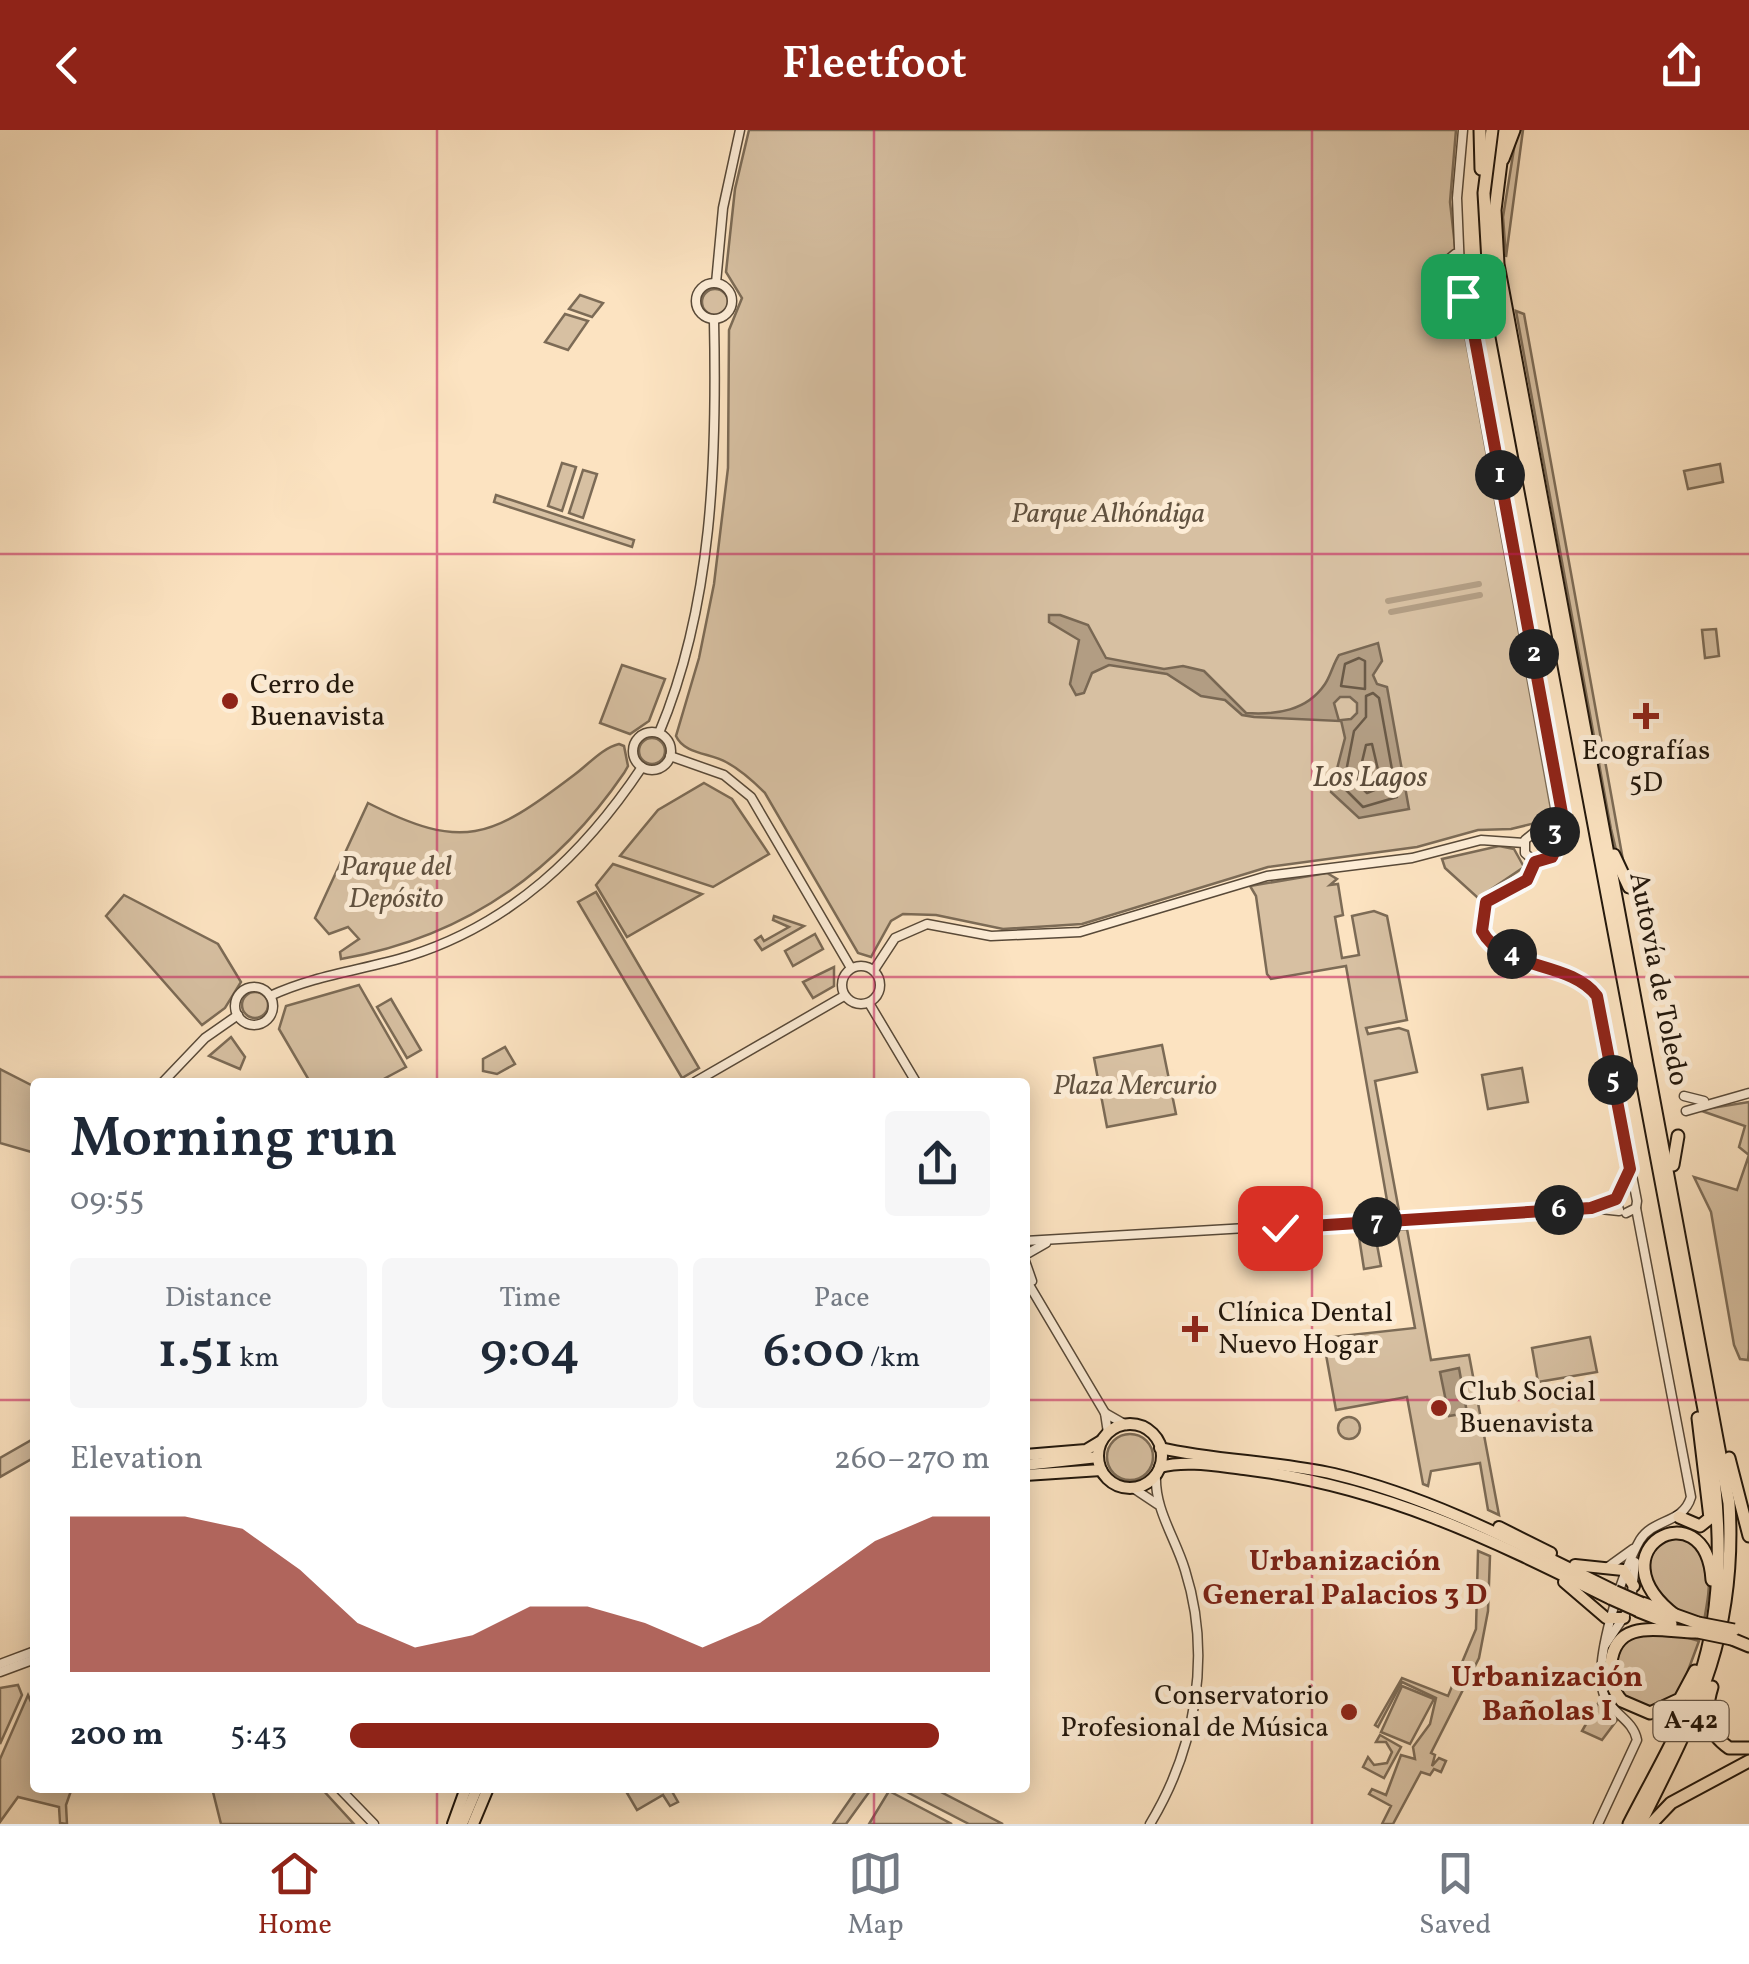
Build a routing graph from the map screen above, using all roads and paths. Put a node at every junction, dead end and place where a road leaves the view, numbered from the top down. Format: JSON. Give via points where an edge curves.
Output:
{"nodes":[{"id":1,"x":740,"y":130,"type":"edge"},
{"id":2,"x":1463,"y":130,"type":"edge"},
{"id":3,"x":1486,"y":130,"type":"edge"},
{"id":4,"x":1504,"y":130,"type":"edge"},
{"id":5,"x":1514,"y":130,"type":"edge"},
{"id":6,"x":1499,"y":168,"type":"junction"},
{"id":7,"x":1484,"y":193,"type":"junction"},
{"id":8,"x":1457,"y":248,"type":"junction"},
{"id":9,"x":1446,"y":264,"type":"junction"},
{"id":10,"x":1460,"y":270,"type":"junction"},
{"id":11,"x":716,"y":283,"type":"junction"},
{"id":12,"x":1462,"y":288,"type":"junction"},
{"id":13,"x":1450,"y":296,"type":"junction"},
{"id":14,"x":1467,"y":308,"type":"junction"},
{"id":15,"x":714,"y":320,"type":"junction"},
{"id":16,"x":658,"y":734,"type":"junction"},
{"id":17,"x":670,"y":756,"type":"junction"},
{"id":18,"x":642,"y":768,"type":"junction"},
{"id":19,"x":1598,"y":830,"type":"junction"},
{"id":20,"x":1552,"y":836,"type":"junction"},
{"id":21,"x":1524,"y":844,"type":"junction"},
{"id":22,"x":1590,"y":860,"type":"dead end"},
{"id":23,"x":1535,"y":862,"type":"junction"},
{"id":24,"x":1630,"y":886,"type":"dead end"},
{"id":25,"x":1604,"y":920,"type":"dead end"},
{"id":26,"x":1628,"y":927,"type":"dead end"},
{"id":27,"x":1616,"y":951,"type":"junction"},
{"id":28,"x":1629,"y":965,"type":"junction"},
{"id":29,"x":851,"y":968,"type":"junction"},
{"id":30,"x":874,"y":970,"type":"junction"},
{"id":31,"x":270,"y":996,"type":"junction"},
{"id":32,"x":844,"y":996,"type":"junction"},
{"id":33,"x":869,"y":1002,"type":"junction"},
{"id":34,"x":238,"y":1015,"type":"junction"},
{"id":35,"x":168,"y":1078,"type":"edge"},
{"id":36,"x":702,"y":1078,"type":"edge"},
{"id":37,"x":914,"y":1078,"type":"edge"},
{"id":38,"x":1749,"y":1093,"type":"edge"},
{"id":39,"x":1684,"y":1096,"type":"dead end"},
{"id":40,"x":1708,"y":1101,"type":"junction"},
{"id":41,"x":1686,"y":1110,"type":"dead end"},
{"id":42,"x":1678,"y":1136,"type":"dead end"},
{"id":43,"x":1630,"y":1169,"type":"junction"},
{"id":44,"x":1672,"y":1184,"type":"junction"},
{"id":45,"x":1633,"y":1194,"type":"junction"},
{"id":46,"x":1619,"y":1196,"type":"junction"},
{"id":47,"x":1591,"y":1208,"type":"junction"},
{"id":48,"x":1636,"y":1208,"type":"junction"},
{"id":49,"x":1622,"y":1212,"type":"junction"},
{"id":50,"x":1642,"y":1240,"type":"junction"},
{"id":51,"x":1030,"y":1241,"type":"edge"},
{"id":52,"x":1050,"y":1242,"type":"junction"},
{"id":53,"x":1030,"y":1255,"type":"edge"},
{"id":54,"x":1030,"y":1273,"type":"edge"},
{"id":55,"x":1030,"y":1286,"type":"edge"},
{"id":56,"x":1039,"y":1299,"type":"junction"},
{"id":57,"x":1696,"y":1379,"type":"junction"},
{"id":58,"x":1105,"y":1413,"type":"junction"},
{"id":59,"x":1126,"y":1425,"type":"junction"},
{"id":60,"x":1720,"y":1433,"type":"junction"},
{"id":61,"x":1105,"y":1437,"type":"junction"},
{"id":62,"x":1160,"y":1448,"type":"junction"},
{"id":63,"x":1030,"y":1456,"type":"edge"},
{"id":64,"x":1098,"y":1457,"type":"junction"},
{"id":65,"x":1030,"y":1464,"type":"edge"},
{"id":66,"x":1101,"y":1470,"type":"junction"},
{"id":67,"x":1158,"y":1471,"type":"junction"},
{"id":68,"x":1030,"y":1475,"type":"edge"},
{"id":69,"x":1133,"y":1488,"type":"junction"},
{"id":70,"x":1157,"y":1504,"type":"junction"},
{"id":71,"x":1444,"y":1508,"type":"junction"},
{"id":72,"x":1679,"y":1516,"type":"junction"},
{"id":73,"x":1468,"y":1528,"type":"junction"},
{"id":74,"x":1749,"y":1536,"type":"edge"},
{"id":75,"x":1642,"y":1537,"type":"junction"},
{"id":76,"x":1635,"y":1552,"type":"junction"},
{"id":77,"x":1600,"y":1569,"type":"junction"},
{"id":78,"x":1628,"y":1573,"type":"junction"},
{"id":79,"x":1634,"y":1586,"type":"junction"},
{"id":80,"x":1613,"y":1595,"type":"junction"},
{"id":81,"x":1592,"y":1603,"type":"junction"},
{"id":82,"x":1714,"y":1604,"type":"junction"},
{"id":83,"x":1640,"y":1607,"type":"junction"},
{"id":84,"x":1726,"y":1612,"type":"junction"},
{"id":85,"x":1676,"y":1616,"type":"junction"},
{"id":86,"x":1618,"y":1619,"type":"junction"},
{"id":87,"x":1698,"y":1628,"type":"junction"},
{"id":88,"x":1749,"y":1631,"type":"edge"},
{"id":89,"x":1733,"y":1634,"type":"junction"},
{"id":90,"x":1603,"y":1641,"type":"junction"},
{"id":91,"x":1749,"y":1643,"type":"edge"},
{"id":92,"x":1707,"y":1650,"type":"junction"},
{"id":93,"x":30,"y":1652,"type":"edge"},
{"id":94,"x":1601,"y":1652,"type":"junction"},
{"id":95,"x":30,"y":1661,"type":"edge"},
{"id":96,"x":0,"y":1664,"type":"edge"},
{"id":97,"x":0,"y":1672,"type":"edge"},
{"id":98,"x":1749,"y":1748,"type":"edge"},
{"id":99,"x":1749,"y":1761,"type":"edge"},
{"id":100,"x":344,"y":1793,"type":"edge"},
{"id":101,"x":464,"y":1793,"type":"edge"},
{"id":102,"x":475,"y":1793,"type":"edge"},
{"id":103,"x":486,"y":1793,"type":"edge"},
{"id":104,"x":374,"y":1824,"type":"edge"},
{"id":105,"x":452,"y":1824,"type":"edge"},
{"id":106,"x":462,"y":1824,"type":"edge"},
{"id":107,"x":473,"y":1824,"type":"edge"},
{"id":108,"x":1150,"y":1824,"type":"edge"},
{"id":109,"x":1598,"y":1824,"type":"edge"},
{"id":110,"x":1629,"y":1824,"type":"edge"},
{"id":111,"x":1640,"y":1824,"type":"edge"},
{"id":112,"x":1651,"y":1824,"type":"edge"}],
"edges":[{"from":1,"to":11,"type":"street"},
{"from":2,"to":8,"type":"street"},
{"from":3,"to":7,"type":"highway","name":"Autovía de Toledo","number":"A-42"},
{"from":3,"to":7,"type":"highway"},
{"from":4,"to":6,"type":"highway","name":"Autovía de Toledo","number":"A-42"},
{"from":5,"to":6,"type":"highway"},
{"from":6,"to":19,"type":"highway","name":"Autovía de Toledo","number":"A-42","via":[[1498,264]]},
{"from":7,"to":19,"type":"highway","name":"Autovía de Toledo","number":"A-42","via":[[1488,262]]},
{"from":8,"to":9,"type":"street"},
{"from":8,"to":10,"type":"street"},
{"from":9,"to":10,"type":"street"},
{"from":9,"to":13,"type":"street","via":[[1432,282]]},
{"from":10,"to":12,"type":"street"},
{"from":11,"to":15,"type":"street","via":[[731,292],[732,305]]},
{"from":11,"to":15,"type":"street","via":[[704,286],[696,302]]},
{"from":12,"to":13,"type":"street"},
{"from":12,"to":14,"type":"street"},
{"from":13,"to":14,"type":"street"},
{"from":14,"to":20,"type":"street","via":[[1562,813]]},
{"from":15,"to":16,"type":"street","via":[[707,527],[682,664]]},
{"from":16,"to":17,"type":"street","via":[[670,745]]},
{"from":16,"to":18,"type":"street","via":[[636,740],[634,758]]},
{"from":17,"to":18,"type":"street","via":[[659,768]]},
{"from":17,"to":29,"type":"street","via":[[724,776],[751,797]]},
{"from":18,"to":31,"type":"street","via":[[602,826],[509,909],[430,948]]},
{"from":19,"to":22,"type":"highway"},
{"from":19,"to":24,"type":"highway"},
{"from":19,"to":27,"type":"highway","name":"Autovía de Toledo","number":"A-42"},
{"from":19,"to":28,"type":"highway","name":"Autovía de Toledo","number":"A-42"},
{"from":20,"to":21,"type":"street","via":[[1536,831]]},
{"from":20,"to":23,"type":"street","via":[[1552,857]]},
{"from":21,"to":23,"type":"street"},
{"from":21,"to":30,"type":"street","via":[[1482,840],[1412,858],[1267,876],[1080,932],[990,936],[927,924],[895,938]]},
{"from":23,"to":43,"type":"street","via":[[1527,880],[1486,902],[1482,931],[1498,949],[1582,981],[1597,996]]},
{"from":25,"to":27,"type":"highway"},
{"from":26,"to":28,"type":"highway"},
{"from":27,"to":57,"type":"highway","name":"Autovía de Toledo","number":"A-42"},
{"from":28,"to":44,"type":"highway","name":"Autovía de Toledo","number":"A-42"},
{"from":29,"to":30,"type":"street"},
{"from":29,"to":32,"type":"street","via":[[842,978]]},
{"from":30,"to":33,"type":"street","via":[[880,988]]},
{"from":31,"to":34,"type":"street","via":[[256,988],[244,991]]},
{"from":31,"to":34,"type":"street","via":[[273,1010],[264,1022],[251,1025]]},
{"from":32,"to":33,"type":"street"},
{"from":32,"to":36,"type":"street"},
{"from":33,"to":37,"type":"street"},
{"from":34,"to":35,"type":"street"},
{"from":38,"to":40,"type":"street"},
{"from":39,"to":40,"type":"street"},
{"from":40,"to":41,"type":"street"},
{"from":42,"to":44,"type":"highway"},
{"from":43,"to":45,"type":"street"},
{"from":43,"to":46,"type":"street"},
{"from":44,"to":60,"type":"highway","name":"Autovía de Toledo","number":"A-42"},
{"from":45,"to":46,"type":"street"},
{"from":45,"to":48,"type":"street"},
{"from":46,"to":47,"type":"street"},
{"from":46,"to":49,"type":"street"},
{"from":47,"to":49,"type":"street"},
{"from":47,"to":52,"type":"street"},
{"from":48,"to":49,"type":"street"},
{"from":48,"to":50,"type":"street"},
{"from":49,"to":50,"type":"street"},
{"from":50,"to":72,"type":"street","via":[[1692,1497]]},
{"from":51,"to":52,"type":"street"},
{"from":52,"to":53,"type":"street"},
{"from":54,"to":56,"type":"street"},
{"from":55,"to":56,"type":"street"},
{"from":56,"to":58,"type":"street"},
{"from":57,"to":72,"type":"highway","via":[[1710,1518],[1700,1526]]},
{"from":57,"to":82,"type":"highway","name":"Autovía de Toledo","number":"A-42","via":[[1718,1506]]},
{"from":58,"to":59,"type":"street"},
{"from":58,"to":61,"type":"street"},
{"from":59,"to":61,"type":"main road"},
{"from":59,"to":62,"type":"main road","via":[[1148,1430]]},
{"from":60,"to":74,"type":"highway"},
{"from":60,"to":84,"type":"highway","name":"Autovía de Toledo","number":"A-42","via":[[1732,1542]]},
{"from":61,"to":63,"type":"main road","via":[[1086,1450]]},
{"from":61,"to":64,"type":"main road"},
{"from":62,"to":67,"type":"main road"},
{"from":62,"to":71,"type":"main road","via":[[1303,1468]]},
{"from":64,"to":65,"type":"main road"},
{"from":64,"to":66,"type":"main road"},
{"from":66,"to":68,"type":"main road"},
{"from":66,"to":69,"type":"main road","via":[[1114,1484]]},
{"from":67,"to":69,"type":"main road"},
{"from":67,"to":70,"type":"street"},
{"from":67,"to":73,"type":"main road","via":[[1198,1464],[1299,1478]]},
{"from":69,"to":70,"type":"street"},
{"from":70,"to":108,"type":"street","via":[[1193,1599],[1198,1663],[1184,1749]]},
{"from":71,"to":77,"type":"main road","via":[[1504,1528],[1582,1568]]},
{"from":71,"to":80,"type":"main road"},
{"from":72,"to":75,"type":"street"},
{"from":73,"to":80,"type":"main road"},
{"from":73,"to":81,"type":"main road"},
{"from":75,"to":76,"type":"street"},
{"from":75,"to":77,"type":"street","via":[[1622,1560]]},
{"from":76,"to":78,"type":"street"},
{"from":76,"to":79,"type":"street"},
{"from":77,"to":78,"type":"main road"},
{"from":78,"to":79,"type":"main road"},
{"from":78,"to":86,"type":"street"},
{"from":79,"to":86,"type":"street"},
{"from":80,"to":83,"type":"main road","bridge":true},
{"from":81,"to":86,"type":"main road"},
{"from":81,"to":90,"type":"street"},
{"from":82,"to":85,"type":"highway","via":[[1706,1551],[1690,1535],[1669,1532],[1648,1547],[1643,1574],[1657,1603]]},
{"from":82,"to":92,"type":"highway","name":"Autovía de Toledo","number":"A-42"},
{"from":83,"to":85,"type":"highway"},
{"from":83,"to":87,"type":"highway"},
{"from":84,"to":98,"type":"highway","via":[[1707,1712],[1716,1739],[1729,1748]]},
{"from":84,"to":111,"type":"highway","name":"Autovía de Toledo","number":"A-42","via":[[1698,1706]]},
{"from":85,"to":87,"type":"highway"},
{"from":86,"to":90,"type":"street"},
{"from":86,"to":94,"type":"street"},
{"from":87,"to":89,"type":"highway","bridge":true},
{"from":87,"to":92,"type":"highway","via":[[1648,1628],[1624,1637],[1611,1660],[1616,1694],[1640,1712],[1671,1707]]},
{"from":88,"to":89,"type":"highway"},
{"from":89,"to":91,"type":"highway"},
{"from":90,"to":94,"type":"street"},
{"from":92,"to":110,"type":"highway","name":"Autovía de Toledo","number":"A-42"},
{"from":93,"to":96,"type":"street"},
{"from":94,"to":109,"type":"street","via":[[1603,1692],[1637,1740]]},
{"from":95,"to":97,"type":"street"},
{"from":99,"to":112,"type":"highway","via":[[1671,1803]]},
{"from":100,"to":104,"type":"street"},
{"from":101,"to":105,"type":"main road"},
{"from":102,"to":106,"type":"main road"},
{"from":103,"to":107,"type":"main road"}]}
